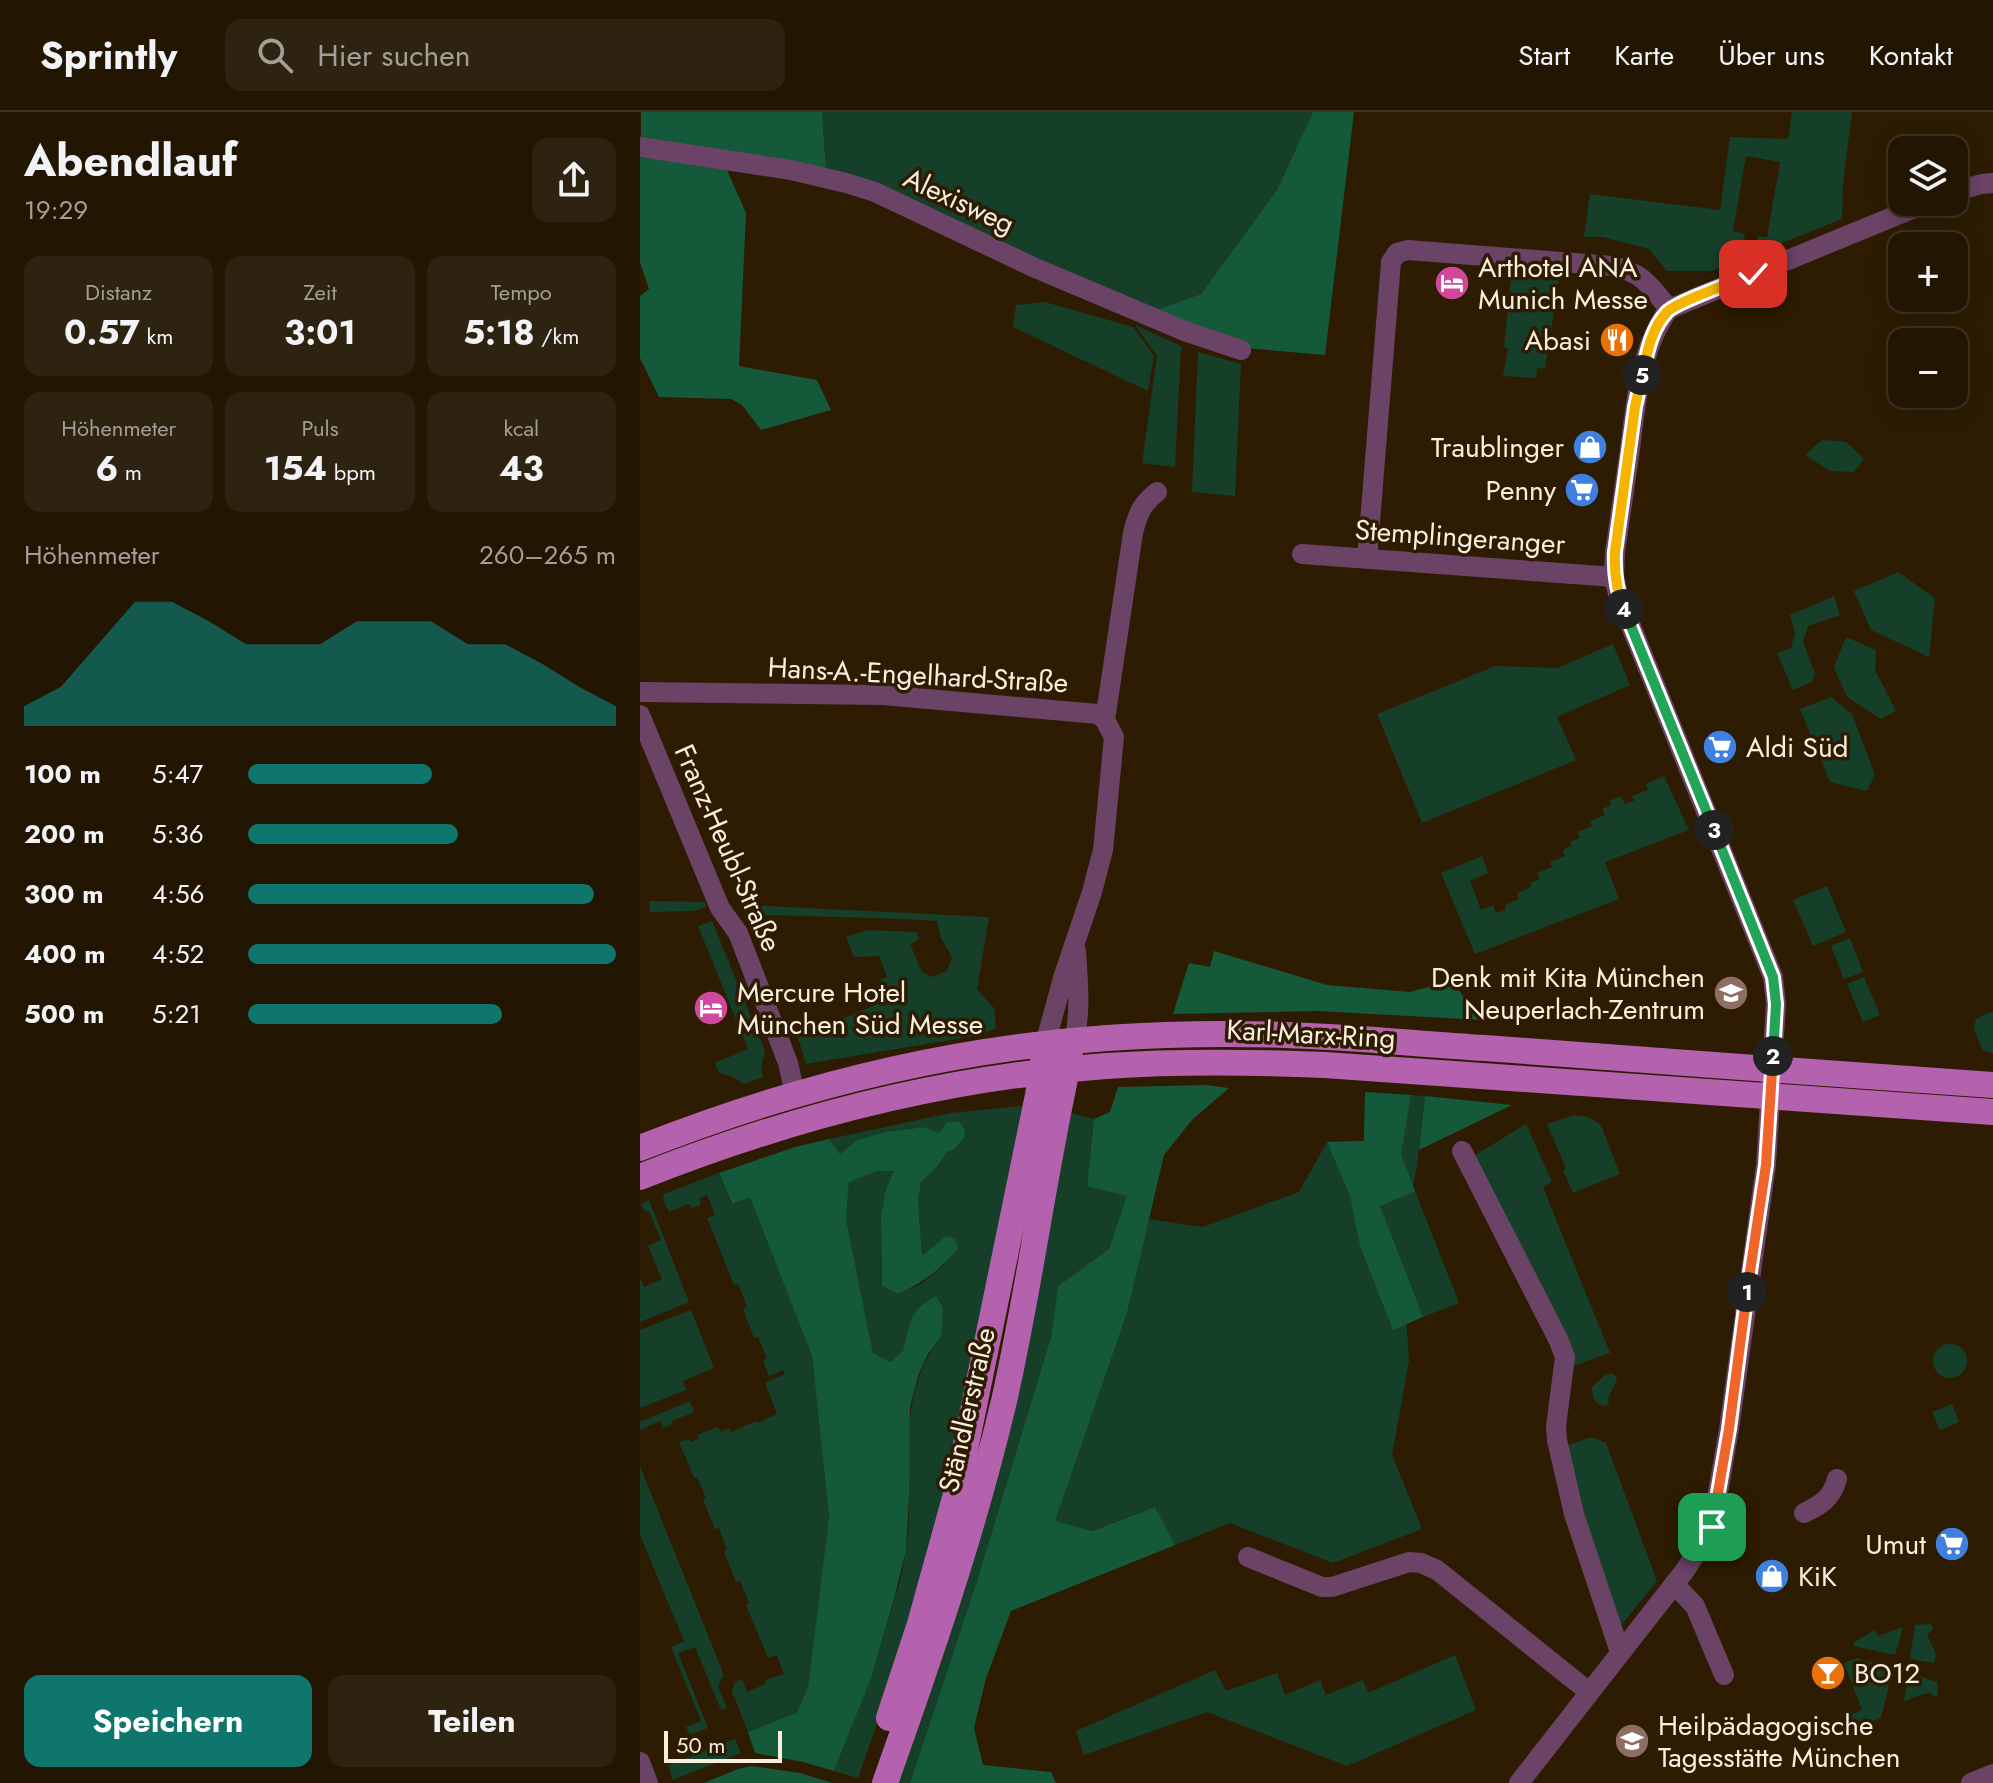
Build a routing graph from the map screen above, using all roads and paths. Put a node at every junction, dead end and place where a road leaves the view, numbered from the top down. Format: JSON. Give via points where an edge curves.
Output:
{"nodes":[{"id":1,"x":640,"y":147,"type":"edge"},
{"id":2,"x":1993,"y":183,"type":"edge"},
{"id":3,"x":1968,"y":188,"type":"edge"},
{"id":4,"x":1895,"y":216,"type":"edge"},
{"id":5,"x":1669,"y":309,"type":"junction"},
{"id":6,"x":1241,"y":350,"type":"dead end"},
{"id":7,"x":1157,"y":492,"type":"dead end"},
{"id":8,"x":1302,"y":554,"type":"dead end"},
{"id":9,"x":1367,"y":559,"type":"junction"},
{"id":10,"x":1614,"y":577,"type":"junction"},
{"id":11,"x":640,"y":692,"type":"edge"},
{"id":12,"x":640,"y":715,"type":"edge"},
{"id":13,"x":1105,"y":720,"type":"junction"},
{"id":14,"x":1076,"y":943,"type":"junction"},
{"id":15,"x":1074,"y":1042,"type":"junction"},
{"id":16,"x":1045,"y":1044,"type":"junction"},
{"id":17,"x":1772,"y":1069,"type":"junction"},
{"id":18,"x":1054,"y":1071,"type":"junction"},
{"id":19,"x":1993,"y":1085,"type":"edge"},
{"id":20,"x":795,"y":1094,"type":"junction"},
{"id":21,"x":1770,"y":1097,"type":"junction"},
{"id":22,"x":1993,"y":1112,"type":"edge"},
{"id":23,"x":640,"y":1148,"type":"edge"},
{"id":24,"x":1462,"y":1151,"type":"dead end"},
{"id":25,"x":640,"y":1177,"type":"edge"},
{"id":26,"x":1837,"y":1479,"type":"dead end"},
{"id":27,"x":1804,"y":1513,"type":"dead end"},
{"id":28,"x":1248,"y":1557,"type":"dead end"},
{"id":29,"x":1674,"y":1584,"type":"junction"},
{"id":30,"x":1620,"y":1652,"type":"junction"},
{"id":31,"x":1724,"y":1675,"type":"dead end"},
{"id":32,"x":1589,"y":1692,"type":"junction"},
{"id":33,"x":640,"y":1762,"type":"edge"},
{"id":34,"x":1993,"y":1774,"type":"edge"},
{"id":35,"x":648,"y":1783,"type":"edge"},
{"id":36,"x":867,"y":1783,"type":"edge"},
{"id":37,"x":885,"y":1783,"type":"edge"},
{"id":38,"x":1519,"y":1783,"type":"edge"},
{"id":39,"x":1971,"y":1783,"type":"edge"}],
"edges":[{"from":1,"to":6,"type":"street","name":"Alexisweg","via":[[791,170],[875,192],[1033,267]]},
{"from":2,"to":3,"type":"street"},
{"from":4,"to":5,"type":"street"},
{"from":5,"to":9,"type":"street","via":[[1645,279],[1629,269],[1397,253],[1391,262]]},
{"from":5,"to":10,"type":"street","via":[[1649,345],[1639,389]]},
{"from":7,"to":13,"type":"street","via":[[1143,503],[1133,533]]},
{"from":8,"to":9,"type":"street","name":"Stemplingeranger"},
{"from":9,"to":10,"type":"street","name":"Stemplingeranger"},
{"from":10,"to":17,"type":"street","via":[[1773,977]]},
{"from":11,"to":13,"type":"street","name":"Hans-A.-Engelhard-Straße","via":[[883,695],[1098,714]]},
{"from":12,"to":20,"type":"street","name":"Franz-Heubl-Straße","via":[[720,908],[738,933]]},
{"from":13,"to":14,"type":"street","via":[[1114,737],[1103,850]]},
{"from":14,"to":15,"type":"street","via":[[1079,1022]]},
{"from":14,"to":16,"type":"street"},
{"from":15,"to":16,"type":"main road","name":"Karl-Marx-Ring"},
{"from":15,"to":17,"type":"main road","name":"Karl-Marx-Ring","via":[[1286,1035]]},
{"from":15,"to":18,"type":"main road","name":"Ständlerstraße"},
{"from":16,"to":18,"type":"main road","name":"Ständlerstraße"},
{"from":16,"to":20,"type":"main road","name":"Karl-Marx-Ring","via":[[913,1065]]},
{"from":17,"to":19,"type":"main road","name":"Karl-Marx-Ring"},
{"from":17,"to":21,"type":"street"},
{"from":18,"to":21,"type":"main road","name":"Karl-Marx-Ring","via":[[1229,1061]]},
{"from":18,"to":25,"type":"main road","name":"Karl-Marx-Ring","via":[[932,1090],[834,1113]]},
{"from":18,"to":36,"type":"main road","name":"Ständlerstraße","via":[[955,1498]]},
{"from":18,"to":37,"type":"main road","name":"Ständlerstraße","via":[[1056,1118],[991,1454],[957,1577]]},
{"from":20,"to":23,"type":"main road","name":"Karl-Marx-Ring"},
{"from":21,"to":22,"type":"main road","name":"Karl-Marx-Ring"},
{"from":21,"to":29,"type":"street","via":[[1766,1165],[1713,1524]]},
{"from":24,"to":30,"type":"street","via":[[1565,1357],[1557,1440],[1574,1514]]},
{"from":26,"to":27,"type":"street","via":[[1827,1499]]},
{"from":28,"to":32,"type":"street","via":[[1322,1587],[1421,1563],[1437,1570]]},
{"from":29,"to":30,"type":"street"},
{"from":29,"to":31,"type":"street","via":[[1695,1606]]},
{"from":30,"to":32,"type":"street"},
{"from":32,"to":38,"type":"street"},
{"from":33,"to":35,"type":"street"},
{"from":34,"to":39,"type":"street"}]}
